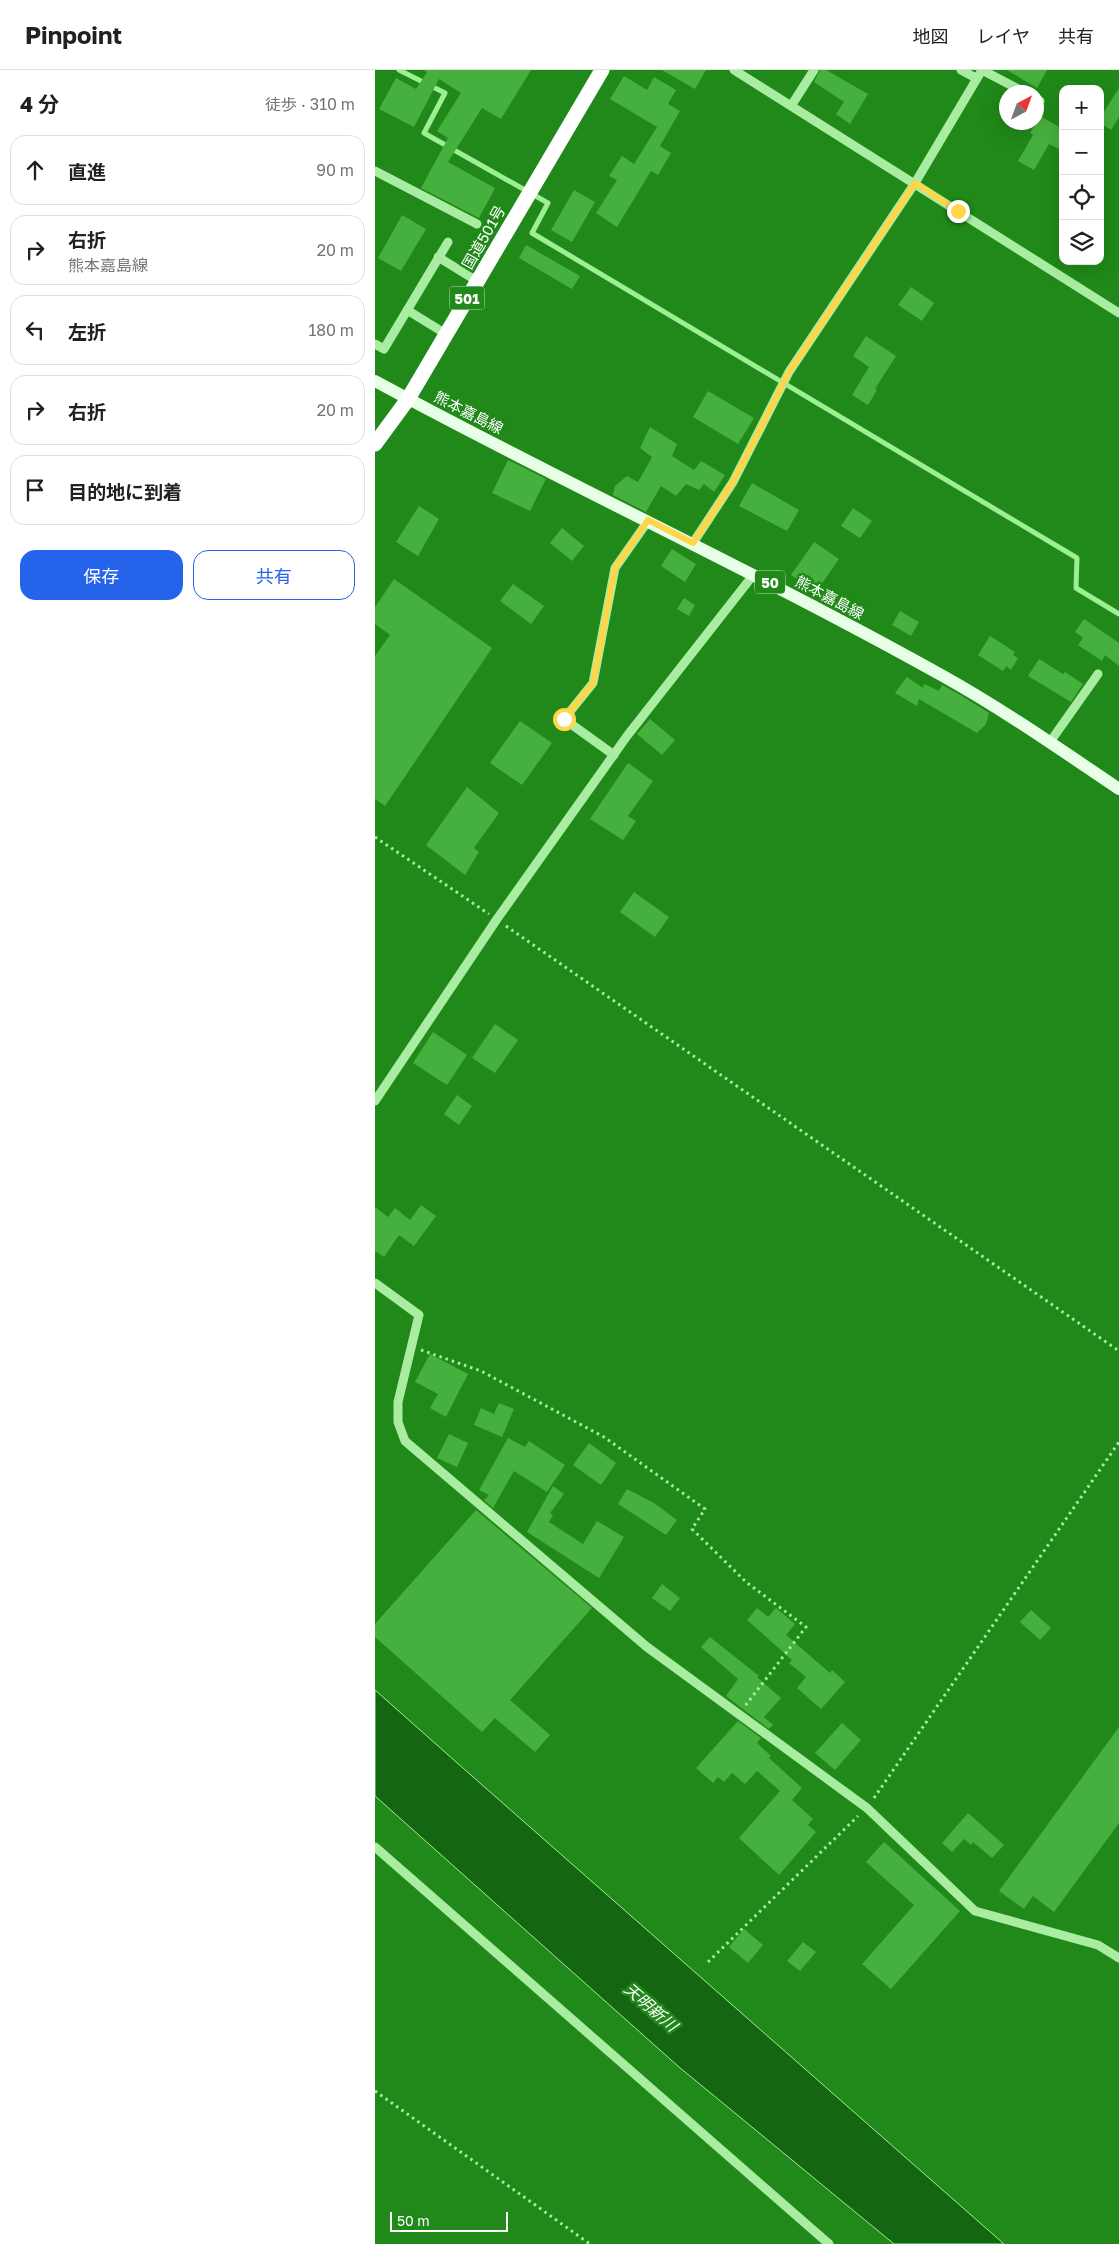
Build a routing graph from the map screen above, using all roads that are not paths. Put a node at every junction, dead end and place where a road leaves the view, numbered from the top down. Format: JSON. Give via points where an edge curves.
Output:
{"nodes":[{"id":1,"x":603,"y":70,"type":"edge"},
{"id":2,"x":734,"y":70,"type":"edge"},
{"id":3,"x":754,"y":70,"type":"edge"},
{"id":4,"x":814,"y":70,"type":"edge"},
{"id":5,"x":961,"y":70,"type":"edge"},
{"id":6,"x":980,"y":73,"type":"edge"},
{"id":7,"x":748,"y":79,"type":"junction"},
{"id":8,"x":1008,"y":85,"type":"edge"},
{"id":9,"x":791,"y":106,"type":"junction"},
{"id":10,"x":375,"y":171,"type":"edge"},
{"id":11,"x":915,"y":183,"type":"junction"},
{"id":12,"x":477,"y":224,"type":"dead end"},
{"id":13,"x":448,"y":242,"type":"dead end"},
{"id":14,"x":438,"y":257,"type":"junction"},
{"id":15,"x":477,"y":281,"type":"junction"},
{"id":16,"x":407,"y":310,"type":"junction"},
{"id":17,"x":1119,"y":313,"type":"edge"},
{"id":18,"x":446,"y":334,"type":"junction"},
{"id":19,"x":375,"y":344,"type":"edge"},
{"id":20,"x":375,"y":381,"type":"edge"},
{"id":21,"x":407,"y":399,"type":"junction"},
{"id":22,"x":375,"y":444,"type":"edge"},
{"id":23,"x":648,"y":520,"type":"junction"},
{"id":24,"x":693,"y":543,"type":"junction"},
{"id":25,"x":754,"y":574,"type":"junction"},
{"id":26,"x":1098,"y":674,"type":"dead end"},
{"id":27,"x":1050,"y":742,"type":"junction"},
{"id":28,"x":614,"y":755,"type":"junction"},
{"id":29,"x":1119,"y":789,"type":"edge"},
{"id":30,"x":375,"y":1100,"type":"edge"},
{"id":31,"x":375,"y":1283,"type":"edge"},
{"id":32,"x":375,"y":1847,"type":"edge"},
{"id":33,"x":1119,"y":1958,"type":"edge"},
{"id":34,"x":829,"y":2244,"type":"edge"}],
"edges":[{"from":1,"to":15,"type":"highway","name":"国道501号","number":"501"},
{"from":2,"to":7,"type":"street"},
{"from":3,"to":7,"type":"street"},
{"from":4,"to":9,"type":"street"},
{"from":5,"to":6,"type":"street"},
{"from":6,"to":8,"type":"street"},
{"from":6,"to":11,"type":"street"},
{"from":7,"to":9,"type":"street"},
{"from":9,"to":11,"type":"street"},
{"from":10,"to":12,"type":"street"},
{"from":11,"to":17,"type":"street"},
{"from":11,"to":24,"type":"street","via":[[789,372],[733,482]]},
{"from":13,"to":14,"type":"street"},
{"from":14,"to":15,"type":"street"},
{"from":14,"to":16,"type":"street"},
{"from":15,"to":18,"type":"highway","name":"国道501号","number":"501"},
{"from":16,"to":18,"type":"street"},
{"from":16,"to":19,"type":"street","via":[[383,349]]},
{"from":18,"to":21,"type":"highway","name":"国道501号","number":"501"},
{"from":20,"to":21,"type":"main road","name":"熊本嘉島線"},
{"from":21,"to":22,"type":"highway","name":"国道501号","number":"501"},
{"from":21,"to":23,"type":"main road","name":"熊本嘉島線","number":"50"},
{"from":23,"to":24,"type":"main road","name":"熊本嘉島線","number":"50"},
{"from":23,"to":28,"type":"street","via":[[615,568],[593,683],[564,719]]},
{"from":24,"to":25,"type":"main road","name":"熊本嘉島線","number":"50"},
{"from":25,"to":27,"type":"main road","name":"熊本嘉島線","number":"50","via":[[945,677]]},
{"from":25,"to":28,"type":"street"},
{"from":26,"to":27,"type":"street"},
{"from":27,"to":29,"type":"main road","name":"熊本嘉島線","number":"50"},
{"from":28,"to":30,"type":"street","via":[[497,919]]},
{"from":31,"to":33,"type":"street","via":[[419,1315],[398,1402],[397,1422],[405,1441],[647,1647],[867,1808],[975,1911],[1098,1945]]},
{"from":32,"to":34,"type":"street"}]}
